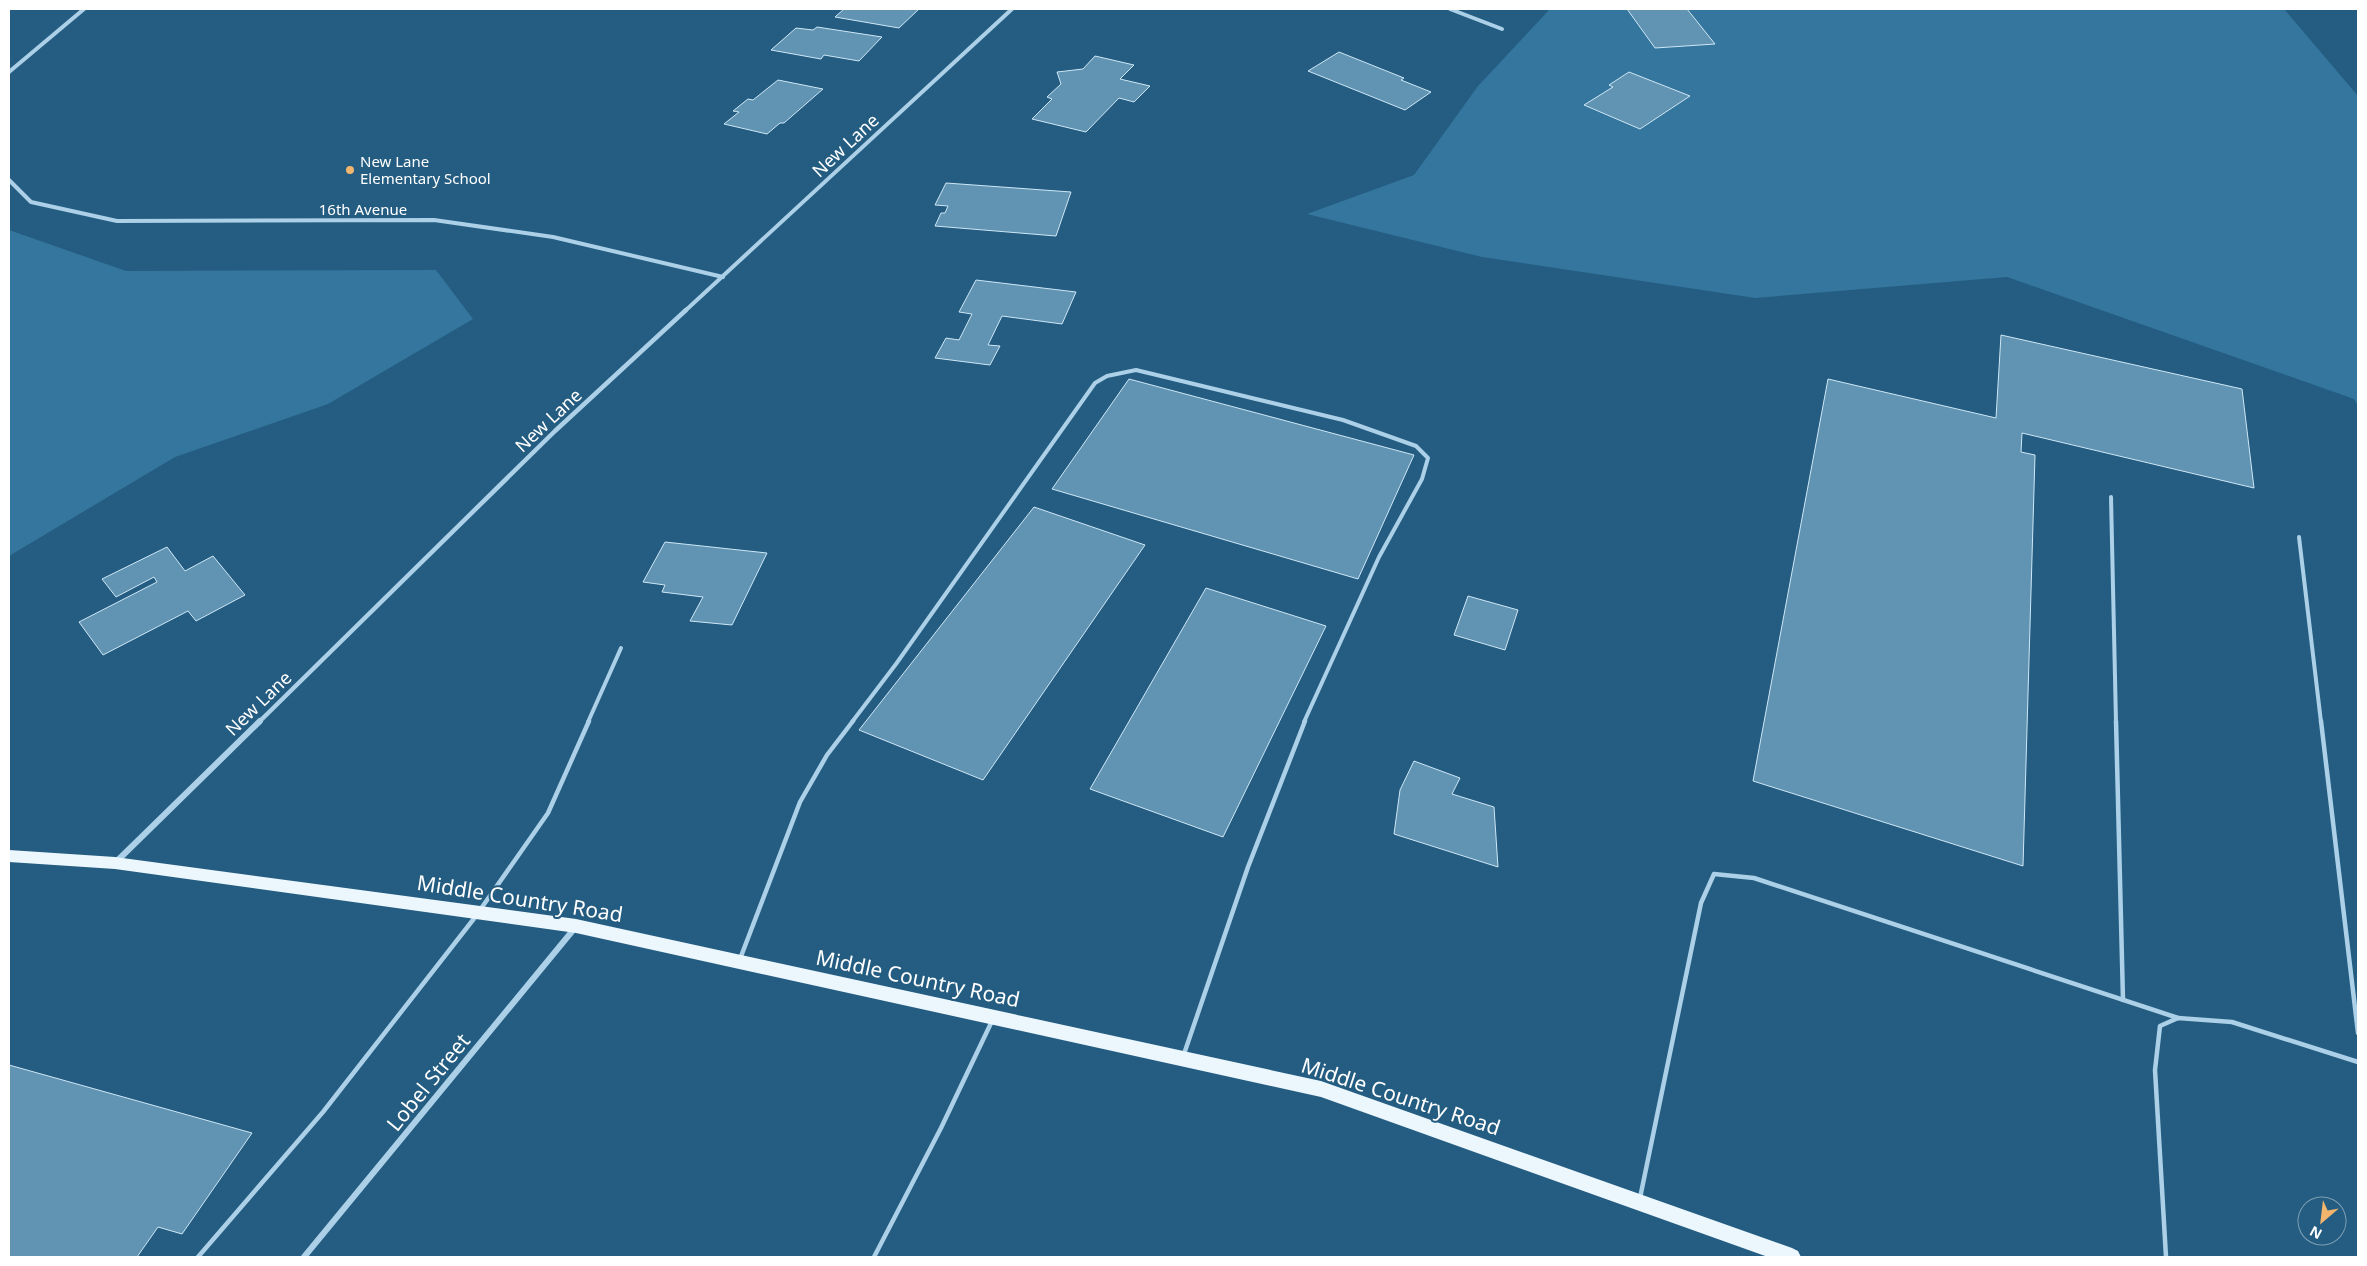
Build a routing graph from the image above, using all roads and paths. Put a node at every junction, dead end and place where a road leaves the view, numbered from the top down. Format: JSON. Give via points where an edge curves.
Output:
{"nodes":[{"id":1,"x":84,"y":9,"type":"edge"},
{"id":2,"x":1012,"y":9,"type":"edge"},
{"id":3,"x":1450,"y":9,"type":"edge"},
{"id":4,"x":1502,"y":29,"type":"dead end"},
{"id":5,"x":9,"y":72,"type":"edge"},
{"id":6,"x":9,"y":180,"type":"edge"},
{"id":7,"x":723,"y":277,"type":"junction"},
{"id":8,"x":2111,"y":497,"type":"dead end"},
{"id":9,"x":2299,"y":538,"type":"dead end"},
{"id":10,"x":621,"y":648,"type":"dead end"},
{"id":11,"x":9,"y":856,"type":"edge"},
{"id":12,"x":115,"y":863,"type":"junction"},
{"id":13,"x":478,"y":913,"type":"junction"},
{"id":14,"x":576,"y":926,"type":"junction"},
{"id":15,"x":739,"y":962,"type":"junction"},
{"id":16,"x":2123,"y":1000,"type":"junction"},
{"id":17,"x":994,"y":1017,"type":"junction"},
{"id":18,"x":2178,"y":1018,"type":"junction"},
{"id":19,"x":2358,"y":1033,"type":"edge"},
{"id":20,"x":1183,"y":1059,"type":"junction"},
{"id":21,"x":2358,"y":1062,"type":"edge"},
{"id":22,"x":1639,"y":1202,"type":"junction"},
{"id":23,"x":198,"y":1257,"type":"edge"},
{"id":24,"x":304,"y":1257,"type":"edge"},
{"id":25,"x":874,"y":1257,"type":"edge"},
{"id":26,"x":1792,"y":1257,"type":"edge"},
{"id":27,"x":2166,"y":1257,"type":"edge"}],
"edges":[{"from":1,"to":5,"type":"street"},
{"from":2,"to":7,"type":"street","name":"New Lane"},
{"from":3,"to":4,"type":"street"},
{"from":6,"to":7,"type":"street","name":"16th Avenue","via":[[31,202],[117,221],[434,220],[553,237]]},
{"from":7,"to":12,"type":"street","name":"New Lane","via":[[555,431]]},
{"from":8,"to":16,"type":"lane"},
{"from":9,"to":19,"type":"lane"},
{"from":10,"to":13,"type":"lane","via":[[548,813]]},
{"from":11,"to":12,"type":"main road","name":"Middle Country Road"},
{"from":12,"to":13,"type":"main road","name":"Middle Country Road"},
{"from":13,"to":14,"type":"main road","name":"Middle Country Road"},
{"from":13,"to":23,"type":"lane","via":[[323,1112]]},
{"from":14,"to":15,"type":"main road","name":"Middle Country Road"},
{"from":14,"to":24,"type":"street","name":"Lobel Street"},
{"from":15,"to":17,"type":"main road","name":"Middle Country Road"},
{"from":15,"to":20,"type":"lane","via":[[800,802],[827,755],[896,664],[1095,384],[1107,376],[1136,370],[1343,420],[1416,446],[1428,458],[1426,472],[1389,537],[1317,691],[1232,910]]},
{"from":16,"to":18,"type":"lane"},
{"from":16,"to":22,"type":"lane","via":[[1754,878],[1714,874],[1701,903]]},
{"from":17,"to":20,"type":"main road","name":"Middle Country Road"},
{"from":17,"to":25,"type":"lane"},
{"from":18,"to":21,"type":"lane","via":[[2232,1022]]},
{"from":18,"to":27,"type":"lane","via":[[2160,1026],[2155,1070]]},
{"from":20,"to":22,"type":"main road","name":"Middle Country Road","via":[[1321,1088]]},
{"from":22,"to":26,"type":"main road","name":"Middle Country Road"}]}
